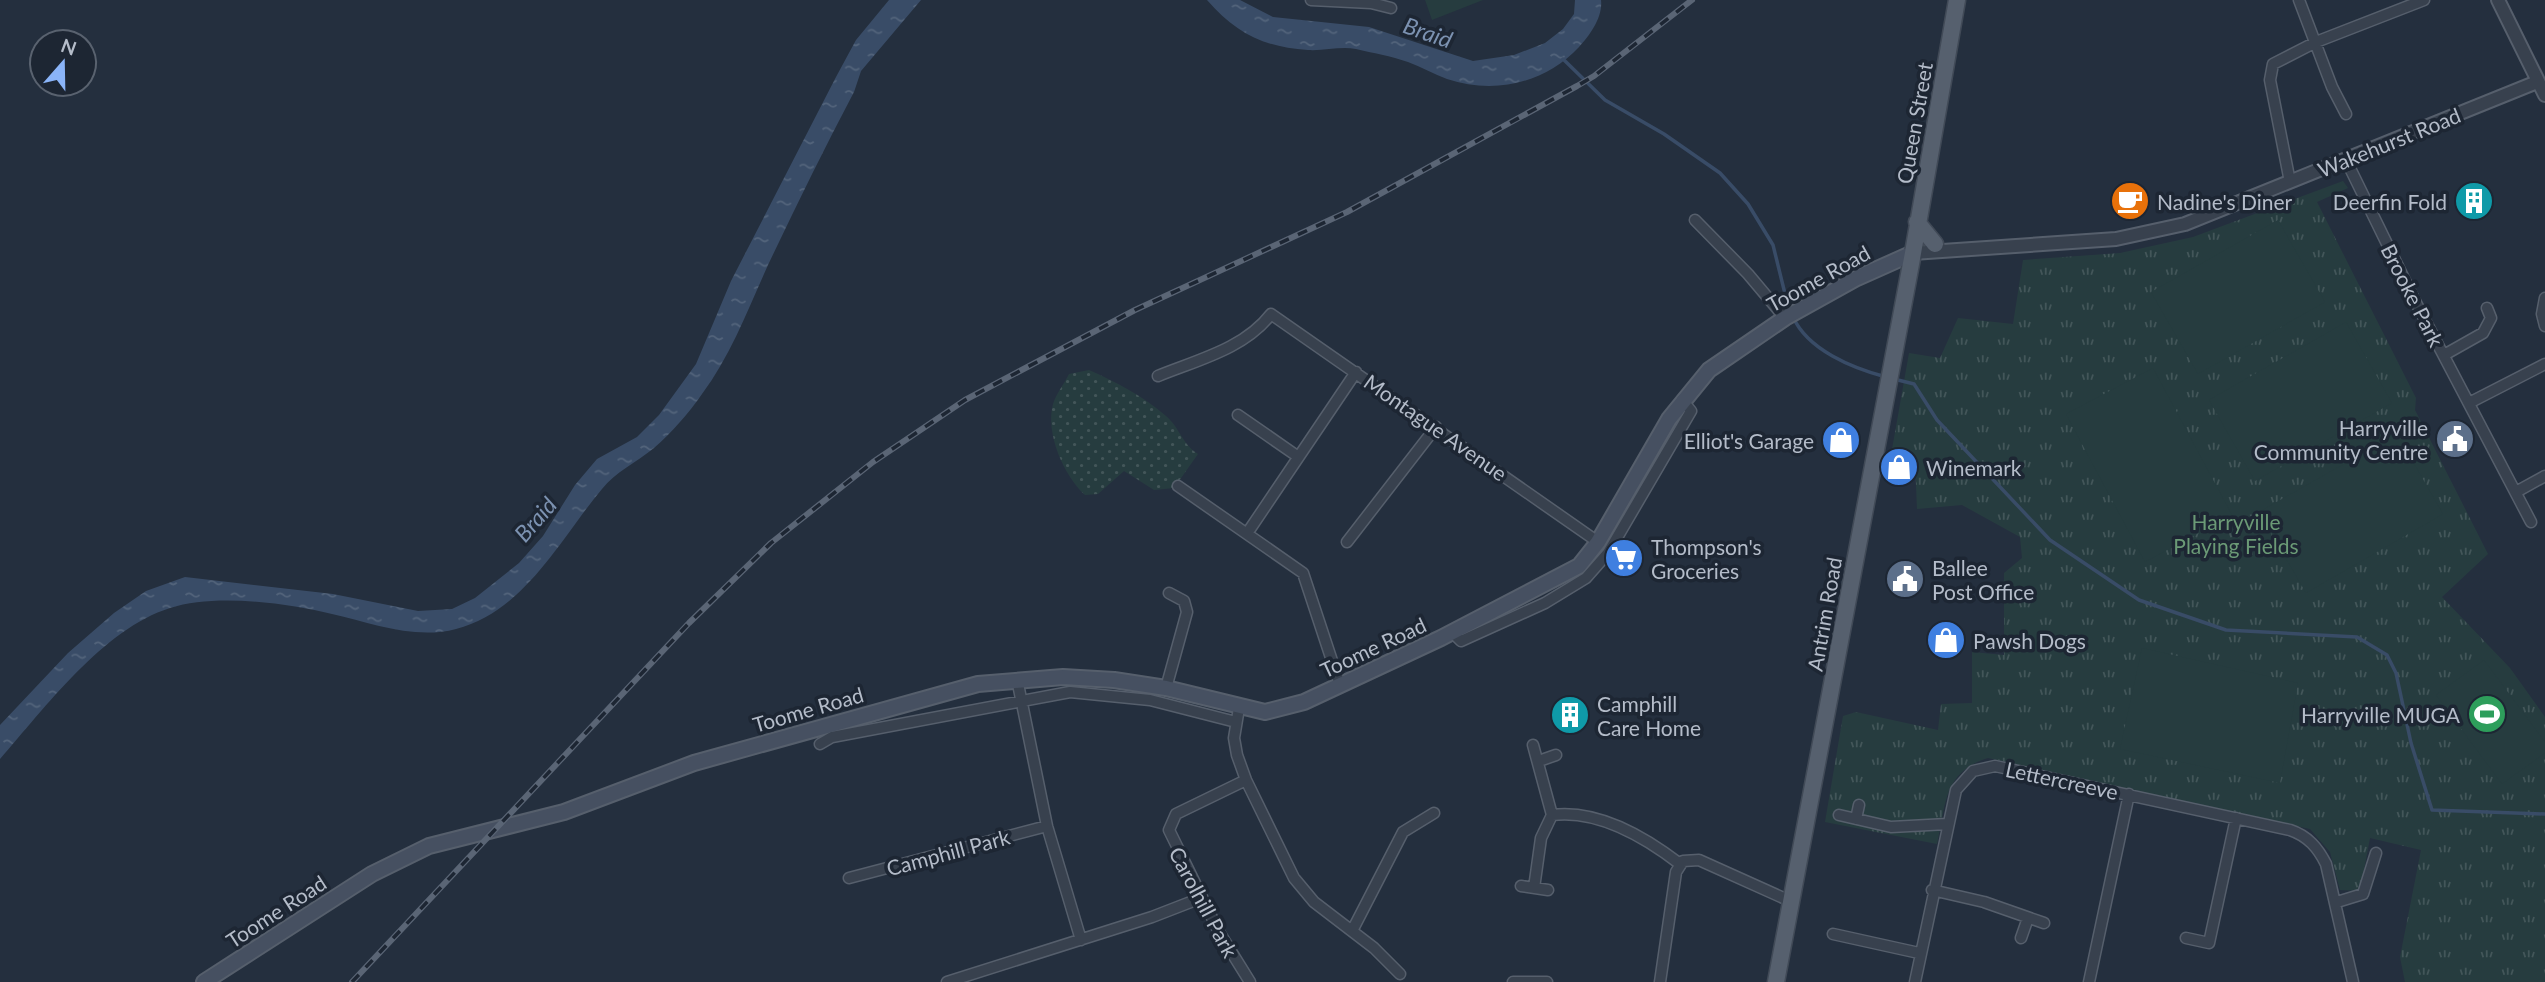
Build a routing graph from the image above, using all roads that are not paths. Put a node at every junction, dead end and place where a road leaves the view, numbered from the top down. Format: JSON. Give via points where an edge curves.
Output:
{"nodes":[{"id":1,"x":1311,"y":0,"type":"edge"},
{"id":2,"x":1957,"y":0,"type":"edge"},
{"id":3,"x":2299,"y":0,"type":"edge"},
{"id":4,"x":2424,"y":0,"type":"edge"},
{"id":5,"x":2498,"y":0,"type":"edge"},
{"id":6,"x":1371,"y":1,"type":"edge"},
{"id":7,"x":1391,"y":8,"type":"dead end"},
{"id":8,"x":2316,"y":42,"type":"junction"},
{"id":9,"x":2537,"y":82,"type":"junction"},
{"id":10,"x":2545,"y":95,"type":"edge"},
{"id":11,"x":2346,"y":114,"type":"dead end"},
{"id":12,"x":2346,"y":160,"type":"junction"},
{"id":13,"x":2290,"y":182,"type":"junction"},
{"id":14,"x":1695,"y":220,"type":"dead end"},
{"id":15,"x":1917,"y":222,"type":"junction"},
{"id":16,"x":1934,"y":244,"type":"junction"},
{"id":17,"x":1953,"y":249,"type":"junction"},
{"id":18,"x":1913,"y":253,"type":"junction"},
{"id":19,"x":2545,"y":298,"type":"edge"},
{"id":20,"x":2487,"y":309,"type":"dead end"},
{"id":21,"x":1784,"y":319,"type":"junction"},
{"id":22,"x":2545,"y":326,"type":"edge"},
{"id":23,"x":2444,"y":355,"type":"junction"},
{"id":24,"x":2545,"y":364,"type":"edge"},
{"id":25,"x":1356,"y":372,"type":"junction"},
{"id":26,"x":1158,"y":376,"type":"dead end"},
{"id":27,"x":1682,"y":400,"type":"junction"},
{"id":28,"x":2469,"y":403,"type":"junction"},
{"id":29,"x":1238,"y":415,"type":"dead end"},
{"id":30,"x":1436,"y":428,"type":"junction"},
{"id":31,"x":1297,"y":456,"type":"junction"},
{"id":32,"x":2545,"y":476,"type":"edge"},
{"id":33,"x":1178,"y":486,"type":"dead end"},
{"id":34,"x":2516,"y":492,"type":"junction"},
{"id":35,"x":2531,"y":522,"type":"dead end"},
{"id":36,"x":1248,"y":532,"type":"junction"},
{"id":37,"x":1347,"y":542,"type":"dead end"},
{"id":38,"x":1598,"y":542,"type":"junction"},
{"id":39,"x":1582,"y":572,"type":"junction"},
{"id":40,"x":1169,"y":593,"type":"dead end"},
{"id":41,"x":1017,"y":679,"type":"junction"},
{"id":42,"x":1340,"y":685,"type":"junction"},
{"id":43,"x":1166,"y":688,"type":"junction"},
{"id":44,"x":1022,"y":700,"type":"junction"},
{"id":45,"x":1237,"y":715,"type":"junction"},
{"id":46,"x":820,"y":744,"type":"dead end"},
{"id":47,"x":1533,"y":745,"type":"dead end"},
{"id":48,"x":1556,"y":755,"type":"dead end"},
{"id":49,"x":1538,"y":761,"type":"junction"},
{"id":50,"x":1246,"y":780,"type":"junction"},
{"id":51,"x":2129,"y":794,"type":"junction"},
{"id":52,"x":1859,"y":805,"type":"dead end"},
{"id":53,"x":1434,"y":813,"type":"dead end"},
{"id":54,"x":1552,"y":815,"type":"junction"},
{"id":55,"x":1839,"y":815,"type":"dead end"},
{"id":56,"x":2236,"y":818,"type":"junction"},
{"id":57,"x":1856,"y":819,"type":"junction"},
{"id":58,"x":1947,"y":824,"type":"junction"},
{"id":59,"x":1047,"y":826,"type":"junction"},
{"id":60,"x":2376,"y":853,"type":"dead end"},
{"id":61,"x":1680,"y":863,"type":"junction"},
{"id":62,"x":849,"y":878,"type":"dead end"},
{"id":63,"x":1521,"y":886,"type":"dead end"},
{"id":64,"x":1534,"y":888,"type":"junction"},
{"id":65,"x":1933,"y":890,"type":"junction"},
{"id":66,"x":1548,"y":891,"type":"dead end"},
{"id":67,"x":1201,"y":898,"type":"junction"},
{"id":68,"x":1790,"y":901,"type":"junction"},
{"id":69,"x":2337,"y":902,"type":"junction"},
{"id":70,"x":2028,"y":918,"type":"junction"},
{"id":71,"x":2044,"y":923,"type":"dead end"},
{"id":72,"x":1352,"y":931,"type":"junction"},
{"id":73,"x":1833,"y":934,"type":"dead end"},
{"id":74,"x":2021,"y":938,"type":"dead end"},
{"id":75,"x":2186,"y":938,"type":"dead end"},
{"id":76,"x":1081,"y":940,"type":"junction"},
{"id":77,"x":1919,"y":953,"type":"junction"},
{"id":78,"x":1401,"y":974,"type":"dead end"},
{"id":79,"x":204,"y":982,"type":"edge"},
{"id":80,"x":947,"y":982,"type":"edge"},
{"id":81,"x":1250,"y":982,"type":"edge"},
{"id":82,"x":1513,"y":982,"type":"edge"},
{"id":83,"x":1547,"y":982,"type":"edge"},
{"id":84,"x":1660,"y":982,"type":"edge"},
{"id":85,"x":1776,"y":982,"type":"edge"},
{"id":86,"x":1915,"y":982,"type":"edge"},
{"id":87,"x":2089,"y":982,"type":"edge"},
{"id":88,"x":2353,"y":982,"type":"edge"}],
"edges":[{"from":1,"to":6,"type":"street"},
{"from":2,"to":15,"type":"main road","name":"Queen Street"},
{"from":3,"to":8,"type":"street"},
{"from":4,"to":8,"type":"street"},
{"from":5,"to":9,"type":"street"},
{"from":6,"to":7,"type":"street"},
{"from":8,"to":11,"type":"street"},
{"from":8,"to":13,"type":"street","via":[[2277,60],[2270,74]]},
{"from":9,"to":10,"type":"street"},
{"from":9,"to":12,"type":"street","name":"Wakehurst Road"},
{"from":12,"to":13,"type":"street","name":"Wakehurst Road"},
{"from":12,"to":23,"type":"street","name":"Brooke Park"},
{"from":13,"to":17,"type":"street","name":"Wakehurst Road","via":[[2185,224],[2116,239]]},
{"from":14,"to":21,"type":"street"},
{"from":15,"to":16,"type":"main road"},
{"from":15,"to":18,"type":"main road","name":"Queen Street"},
{"from":16,"to":17,"type":"street","name":"Wakehurst Road"},
{"from":16,"to":18,"type":"street"},
{"from":17,"to":18,"type":"street","name":"Wakehurst Road"},
{"from":18,"to":21,"type":"main road","name":"Toome Road"},
{"from":18,"to":68,"type":"main road","name":"Antrim Road"},
{"from":19,"to":22,"type":"street"},
{"from":20,"to":23,"type":"street","name":"Brooke Park","via":[[2491,318],[2483,333]]},
{"from":21,"to":27,"type":"main road","name":"Toome Road","via":[[1709,370]]},
{"from":23,"to":28,"type":"street","name":"Brooke Park"},
{"from":24,"to":28,"type":"street"},
{"from":25,"to":26,"type":"street","name":"Montague Avenue","via":[[1271,314],[1243,340]]},
{"from":25,"to":30,"type":"street","name":"Montague Avenue"},
{"from":25,"to":31,"type":"street"},
{"from":27,"to":38,"type":"main road","name":"Toome Road"},
{"from":27,"to":39,"type":"street","name":"Toome Road","via":[[1691,411],[1608,553]]},
{"from":28,"to":34,"type":"street","name":"Brooke Park"},
{"from":29,"to":31,"type":"street"},
{"from":30,"to":37,"type":"street"},
{"from":30,"to":38,"type":"street","name":"Montague Avenue"},
{"from":31,"to":36,"type":"street"},
{"from":32,"to":34,"type":"street"},
{"from":33,"to":36,"type":"street"},
{"from":34,"to":35,"type":"street","name":"Brooke Park"},
{"from":36,"to":42,"type":"street","via":[[1303,573]]},
{"from":38,"to":39,"type":"main road","name":"Toome Road"},
{"from":39,"to":42,"type":"main road","name":"Toome Road"},
{"from":40,"to":43,"type":"street","via":[[1184,601],[1187,612]]},
{"from":41,"to":43,"type":"main road","name":"Toome Road","via":[[1114,680]]},
{"from":41,"to":44,"type":"street"},
{"from":41,"to":79,"type":"main road","name":"Toome Road","via":[[978,684],[803,731],[694,763],[564,812],[445,840],[372,874]]},
{"from":42,"to":45,"type":"main road","name":"Toome Road","via":[[1286,709]]},
{"from":43,"to":45,"type":"main road","name":"Toome Road"},
{"from":44,"to":45,"type":"street","name":"Toome Road","via":[[1070,692],[1104,693]]},
{"from":44,"to":46,"type":"street","name":"Toome Road","via":[[832,737]]},
{"from":44,"to":59,"type":"street"},
{"from":45,"to":50,"type":"street","via":[[1236,747]]},
{"from":47,"to":49,"type":"street"},
{"from":48,"to":49,"type":"street"},
{"from":49,"to":54,"type":"street"},
{"from":50,"to":67,"type":"street","name":"Carolhill Park","via":[[1182,811],[1170,824],[1170,838]]},
{"from":50,"to":72,"type":"street","via":[[1300,886]]},
{"from":51,"to":56,"type":"street","name":"Lettercreeve"},
{"from":51,"to":58,"type":"street","name":"Lettercreeve","via":[[1985,766],[1958,784]]},
{"from":51,"to":87,"type":"street","name":"Lettercreeve"},
{"from":52,"to":57,"type":"street"},
{"from":53,"to":72,"type":"street","via":[[1403,832]]},
{"from":54,"to":61,"type":"street","via":[[1607,823],[1646,840]]},
{"from":54,"to":64,"type":"street","via":[[1541,838]]},
{"from":55,"to":57,"type":"street"},
{"from":56,"to":69,"type":"street","name":"Lettercreeve","via":[[2290,830],[2310,840],[2326,864]]},
{"from":56,"to":75,"type":"street","via":[[2209,943]]},
{"from":57,"to":58,"type":"street","via":[[1891,827]]},
{"from":58,"to":65,"type":"street","name":"Lettercreeve"},
{"from":59,"to":62,"type":"street","name":"Camphill Park"},
{"from":59,"to":76,"type":"street"},
{"from":60,"to":69,"type":"street","via":[[2363,894]]},
{"from":61,"to":68,"type":"street","via":[[1699,860]]},
{"from":61,"to":84,"type":"street"},
{"from":63,"to":64,"type":"street"},
{"from":64,"to":66,"type":"street"},
{"from":65,"to":70,"type":"street"},
{"from":65,"to":77,"type":"street","name":"Lettercreeve"},
{"from":67,"to":76,"type":"street"},
{"from":67,"to":81,"type":"street","name":"Carolhill Park"},
{"from":68,"to":85,"type":"main road","name":"Antrim Road"},
{"from":69,"to":88,"type":"street","name":"Lettercreeve"},
{"from":70,"to":71,"type":"street"},
{"from":70,"to":74,"type":"street"},
{"from":72,"to":78,"type":"street"},
{"from":73,"to":77,"type":"street"},
{"from":76,"to":80,"type":"street"},
{"from":77,"to":86,"type":"street","name":"Lettercreeve"},
{"from":82,"to":83,"type":"street"}]}
